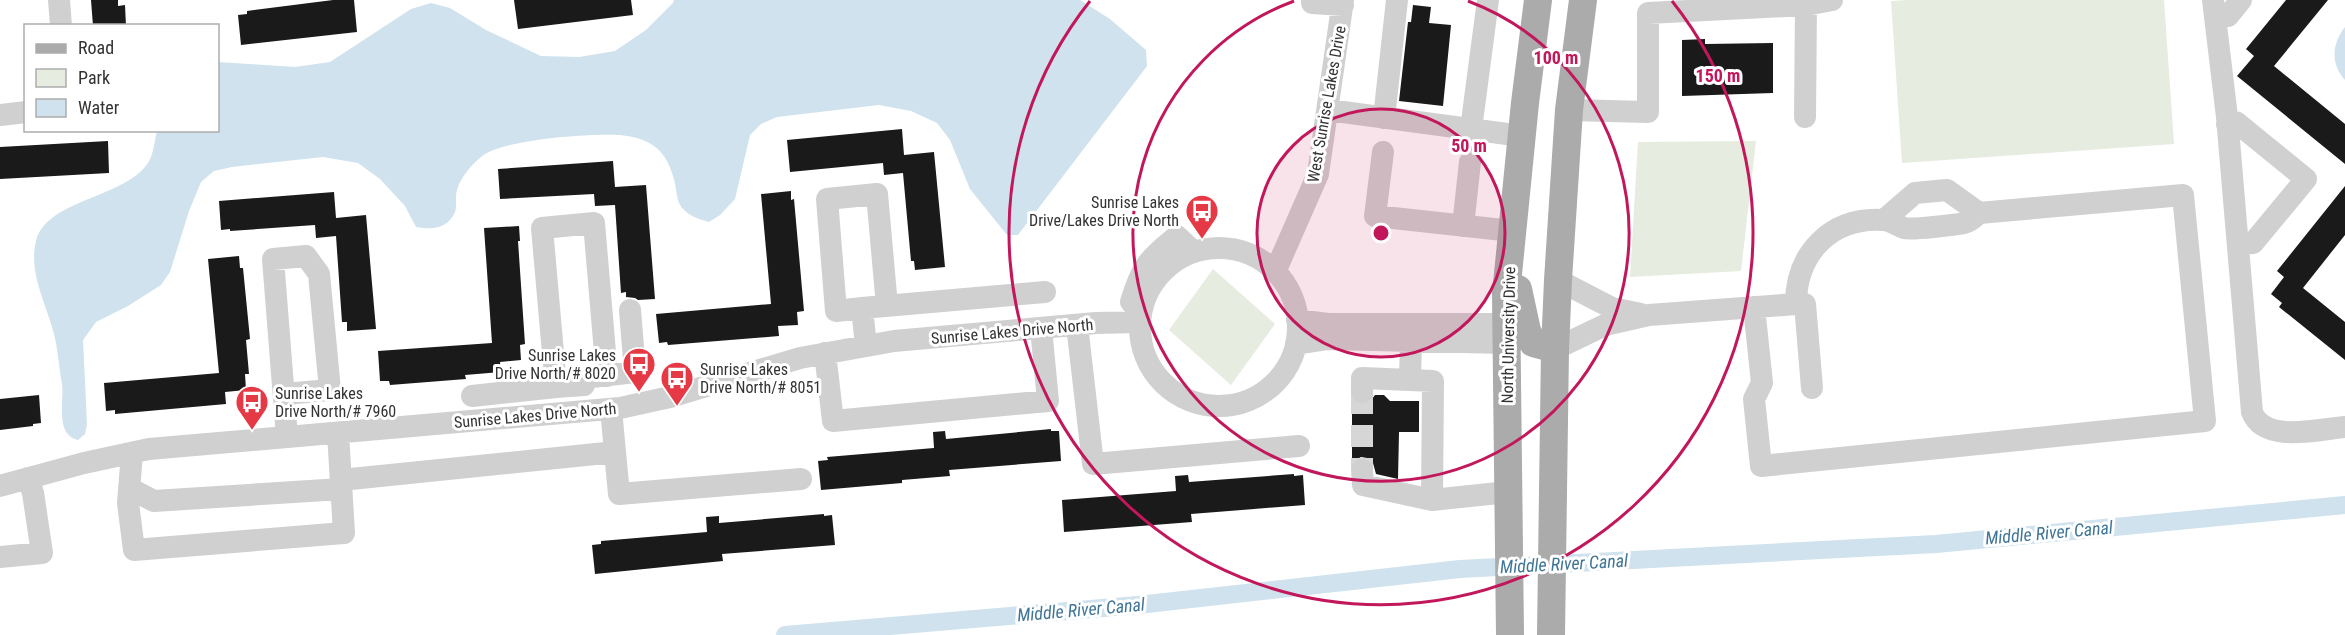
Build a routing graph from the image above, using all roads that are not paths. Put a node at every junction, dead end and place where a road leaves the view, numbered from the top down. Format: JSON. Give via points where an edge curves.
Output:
{"nodes":[{"id":1,"x":59,"y":0,"type":"edge"},
{"id":2,"x":1312,"y":0,"type":"edge"},
{"id":3,"x":1397,"y":0,"type":"edge"},
{"id":4,"x":1488,"y":0,"type":"edge"},
{"id":5,"x":1538,"y":0,"type":"edge"},
{"id":6,"x":1583,"y":0,"type":"edge"},
{"id":7,"x":1832,"y":0,"type":"edge"},
{"id":8,"x":2241,"y":0,"type":"edge"},
{"id":9,"x":1343,"y":3,"type":"edge"},
{"id":10,"x":1806,"y":5,"type":"junction"},
{"id":11,"x":2214,"y":8,"type":"edge"},
{"id":12,"x":61,"y":24,"type":"edge"},
{"id":13,"x":1328,"y":110,"type":"junction"},
{"id":14,"x":1569,"y":110,"type":"junction"},
{"id":15,"x":24,"y":112,"type":"edge"},
{"id":16,"x":0,"y":115,"type":"edge"},
{"id":17,"x":1805,"y":117,"type":"dead end"},
{"id":18,"x":1384,"y":118,"type":"junction"},
{"id":19,"x":2227,"y":123,"type":"junction"},
{"id":20,"x":1471,"y":129,"type":"junction"},
{"id":21,"x":1522,"y":136,"type":"junction"},
{"id":22,"x":1383,"y":152,"type":"dead end"},
{"id":23,"x":1470,"y":162,"type":"dead end"},
{"id":24,"x":1979,"y":213,"type":"junction"},
{"id":25,"x":1885,"y":219,"type":"junction"},
{"id":26,"x":1463,"y":226,"type":"junction"},
{"id":27,"x":1511,"y":240,"type":"junction"},
{"id":28,"x":2239,"y":244,"type":"junction"},
{"id":29,"x":1275,"y":272,"type":"junction"},
{"id":30,"x":1558,"y":280,"type":"junction"},
{"id":31,"x":1045,"y":292,"type":"dead end"},
{"id":32,"x":1796,"y":304,"type":"junction"},
{"id":33,"x":887,"y":306,"type":"junction"},
{"id":34,"x":1754,"y":307,"type":"junction"},
{"id":35,"x":862,"y":308,"type":"junction"},
{"id":36,"x":630,"y":310,"type":"dead end"},
{"id":37,"x":1648,"y":315,"type":"junction"},
{"id":38,"x":1140,"y":317,"type":"junction"},
{"id":39,"x":1297,"y":320,"type":"junction"},
{"id":40,"x":1077,"y":325,"type":"junction"},
{"id":41,"x":1041,"y":328,"type":"junction"},
{"id":42,"x":1506,"y":334,"type":"junction"},
{"id":43,"x":1411,"y":340,"type":"junction"},
{"id":44,"x":1296,"y":344,"type":"junction"},
{"id":45,"x":866,"y":346,"type":"junction"},
{"id":46,"x":1555,"y":349,"type":"junction"},
{"id":47,"x":825,"y":353,"type":"junction"},
{"id":48,"x":607,"y":376,"type":"junction"},
{"id":49,"x":1410,"y":380,"type":"junction"},
{"id":50,"x":584,"y":385,"type":"junction"},
{"id":51,"x":556,"y":387,"type":"junction"},
{"id":52,"x":1812,"y":388,"type":"dead end"},
{"id":53,"x":1362,"y":392,"type":"dead end"},
{"id":54,"x":284,"y":394,"type":"junction"},
{"id":55,"x":611,"y":409,"type":"junction"},
{"id":56,"x":586,"y":411,"type":"junction"},
{"id":57,"x":495,"y":419,"type":"junction"},
{"id":58,"x":2345,"y":427,"type":"edge"},
{"id":59,"x":338,"y":433,"type":"junction"},
{"id":60,"x":287,"y":437,"type":"junction"},
{"id":61,"x":1299,"y":446,"type":"dead end"},
{"id":62,"x":615,"y":452,"type":"junction"},
{"id":63,"x":132,"y":453,"type":"junction"},
{"id":64,"x":1362,"y":470,"type":"tunnel mouth"},
{"id":65,"x":28,"y":478,"type":"junction"},
{"id":66,"x":801,"y":479,"type":"dead end"},
{"id":67,"x":341,"y":484,"type":"junction"},
{"id":68,"x":0,"y":486,"type":"edge"},
{"id":69,"x":129,"y":488,"type":"junction"},
{"id":70,"x":1508,"y":492,"type":"junction"},
{"id":71,"x":1432,"y":500,"type":"junction"},
{"id":72,"x":0,"y":556,"type":"edge"},
{"id":73,"x":1510,"y":635,"type":"edge"},
{"id":74,"x":1551,"y":635,"type":"edge"}],
"edges":[{"from":1,"to":12,"type":"street"},
{"from":2,"to":9,"type":"street"},
{"from":3,"to":18,"type":"street"},
{"from":4,"to":20,"type":"street"},
{"from":5,"to":21,"type":"main road","name":"North University Drive"},
{"from":6,"to":14,"type":"main road"},
{"from":7,"to":10,"type":"street"},
{"from":8,"to":11,"type":"street","via":[[2228,16]]},
{"from":9,"to":13,"type":"street","name":"West Sunrise Lakes Drive"},
{"from":10,"to":14,"type":"street","via":[[1648,13],[1648,112]]},
{"from":10,"to":17,"type":"street"},
{"from":11,"to":19,"type":"street"},
{"from":13,"to":18,"type":"street"},
{"from":13,"to":29,"type":"street","name":"West Sunrise Lakes Drive","via":[[1318,174]]},
{"from":14,"to":30,"type":"main road"},
{"from":15,"to":16,"type":"street"},
{"from":18,"to":20,"type":"street"},
{"from":19,"to":28,"type":"street"},
{"from":19,"to":28,"type":"street","via":[[2236,122],[2306,179],[2253,243]]},
{"from":20,"to":21,"type":"street"},
{"from":21,"to":27,"type":"main road","name":"North University Drive"},
{"from":22,"to":26,"type":"street","via":[[1375,216]]},
{"from":23,"to":26,"type":"street"},
{"from":24,"to":25,"type":"street","via":[[1966,223],[1906,228]]},
{"from":24,"to":25,"type":"street","via":[[1947,190],[1915,193]]},
{"from":24,"to":34,"type":"street","via":[[2183,195],[2205,421],[1761,466],[1754,399],[1762,383]]},
{"from":25,"to":32,"type":"street","via":[[1856,222],[1833,231],[1820,242],[1802,268],[1796,285]]},
{"from":26,"to":27,"type":"street"},
{"from":27,"to":42,"type":"main road","name":"North University Drive"},
{"from":27,"to":46,"type":"main road","via":[[1527,332],[1533,343]]},
{"from":28,"to":58,"type":"street","via":[[2253,417],[2271,431],[2282,433]]},
{"from":29,"to":38,"type":"street","via":[[1258,258],[1237,250],[1194,252],[1173,262],[1156,278],[1144,299]]},
{"from":29,"to":39,"type":"street","via":[[1294,302]]},
{"from":30,"to":37,"type":"street","via":[[1612,308]]},
{"from":30,"to":46,"type":"main road"},
{"from":31,"to":33,"type":"street"},
{"from":32,"to":34,"type":"street"},
{"from":32,"to":52,"type":"street","via":[[1804,304]]},
{"from":33,"to":35,"type":"street"},
{"from":33,"to":35,"type":"street","via":[[877,194],[827,199],[836,311]]},
{"from":34,"to":37,"type":"street"},
{"from":35,"to":45,"type":"street"},
{"from":36,"to":48,"type":"street","via":[[635,372]]},
{"from":37,"to":46,"type":"street","via":[[1605,325]]},
{"from":38,"to":40,"type":"street","name":"Sunrise Lakes Drive North"},
{"from":38,"to":44,"type":"street","via":[[1143,350],[1157,376],[1179,395],[1207,405],[1246,401],[1264,392],[1284,371]]},
{"from":39,"to":42,"type":"street"},
{"from":39,"to":44,"type":"street"},
{"from":40,"to":41,"type":"street","name":"Sunrise Lakes Drive North"},
{"from":40,"to":61,"type":"street","via":[[1093,464]]},
{"from":41,"to":45,"type":"street","name":"Sunrise Lakes Drive North"},
{"from":41,"to":47,"type":"street","via":[[1048,401],[833,421]]},
{"from":42,"to":43,"type":"street"},
{"from":42,"to":70,"type":"main road","name":"North University Drive"},
{"from":43,"to":44,"type":"street","via":[[1328,339]]},
{"from":43,"to":49,"type":"street"},
{"from":45,"to":47,"type":"street","name":"Sunrise Lakes Drive North"},
{"from":46,"to":74,"type":"main road"},
{"from":47,"to":55,"type":"street","name":"Sunrise Lakes Drive North"},
{"from":48,"to":50,"type":"street","via":[[584,378]]},
{"from":48,"to":51,"type":"street","via":[[594,223],[542,228]]},
{"from":49,"to":53,"type":"street","via":[[1362,378]]},
{"from":49,"to":71,"type":"street","via":[[1433,381]]},
{"from":50,"to":51,"type":"street"},
{"from":50,"to":56,"type":"street"},
{"from":51,"to":57,"type":"street","via":[[482,395]]},
{"from":54,"to":54,"type":"street","via":[[273,260],[306,256],[319,274],[330,390]]},
{"from":54,"to":60,"type":"street"},
{"from":55,"to":56,"type":"street","name":"Sunrise Lakes Drive North"},
{"from":55,"to":62,"type":"street"},
{"from":56,"to":57,"type":"street","name":"Sunrise Lakes Drive North"},
{"from":57,"to":59,"type":"street","name":"Sunrise Lakes Drive North"},
{"from":59,"to":60,"type":"street","name":"Sunrise Lakes Drive North"},
{"from":59,"to":67,"type":"street"},
{"from":60,"to":63,"type":"street","name":"Sunrise Lakes Drive North"},
{"from":62,"to":66,"type":"street","via":[[619,494]]},
{"from":62,"to":67,"type":"street"},
{"from":63,"to":65,"type":"street","name":"Sunrise Lakes Drive North"},
{"from":63,"to":69,"type":"street"},
{"from":64,"to":71,"type":"street","via":[[1363,485]]},
{"from":65,"to":68,"type":"street","name":"Sunrise Lakes Drive North"},
{"from":65,"to":72,"type":"street","via":[[42,554]]},
{"from":67,"to":69,"type":"street","via":[[154,501]]},
{"from":67,"to":69,"type":"street","via":[[344,533],[134,550]]},
{"from":70,"to":71,"type":"street"},
{"from":70,"to":73,"type":"main road","name":"North University Drive"}]}
